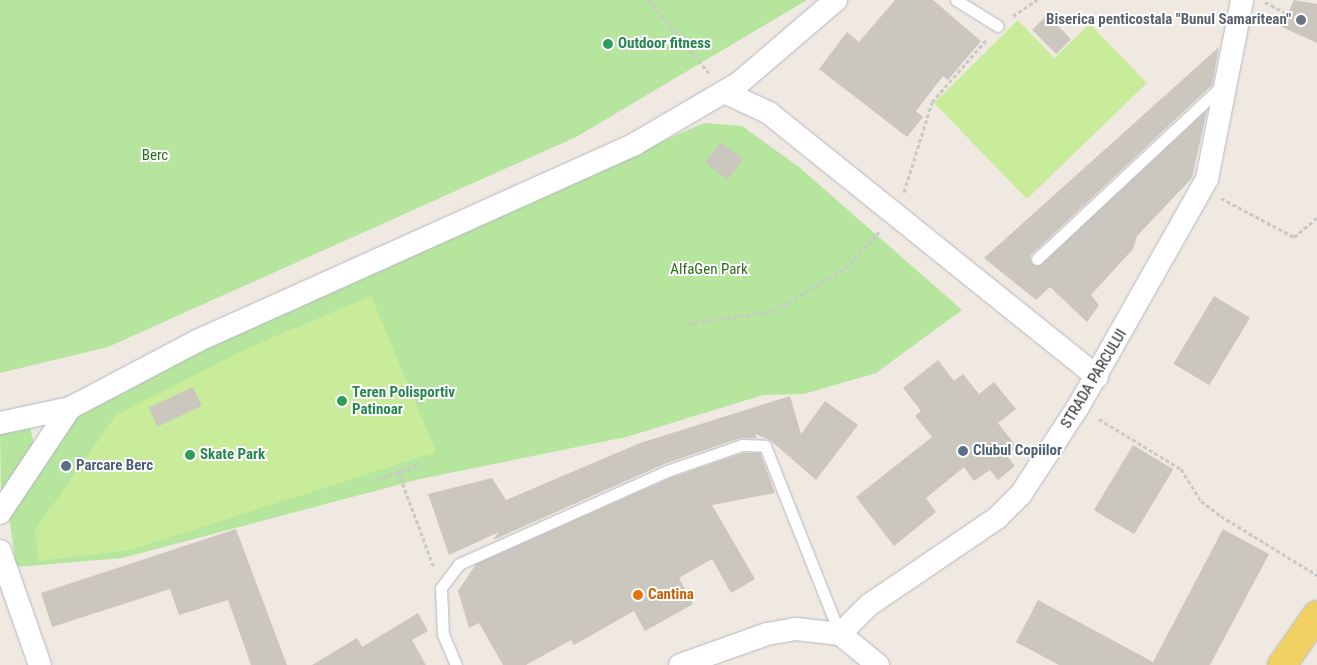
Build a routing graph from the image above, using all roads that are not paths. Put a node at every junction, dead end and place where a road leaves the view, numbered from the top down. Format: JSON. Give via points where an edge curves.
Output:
{"nodes":[{"id":1,"x":836,"y":0,"type":"edge"},
{"id":2,"x":956,"y":0,"type":"edge"},
{"id":3,"x":1242,"y":0,"type":"edge"},
{"id":4,"x":998,"y":26,"type":"road end"},
{"id":5,"x":1227,"y":81,"type":"junction"},
{"id":6,"x":724,"y":92,"type":"junction"},
{"id":7,"x":1037,"y":259,"type":"dead end"},
{"id":8,"x":1097,"y":376,"type":"junction"},
{"id":9,"x":70,"y":408,"type":"junction"},
{"id":10,"x":0,"y":423,"type":"edge"},
{"id":11,"x":0,"y":513,"type":"edge"},
{"id":12,"x":0,"y":551,"type":"edge"},
{"id":13,"x":1317,"y":614,"type":"edge"},
{"id":14,"x":840,"y":634,"type":"junction"},
{"id":15,"x":40,"y":665,"type":"edge"},
{"id":16,"x":456,"y":665,"type":"edge"},
{"id":17,"x":680,"y":665,"type":"edge"},
{"id":18,"x":878,"y":665,"type":"edge"},
{"id":19,"x":1282,"y":665,"type":"edge"}],
"edges":[{"from":1,"to":6,"type":"street","via":[[774,55]]},
{"from":2,"to":4,"type":"lane"},
{"from":3,"to":5,"type":"street","name":"STRADA PARCULUI"},
{"from":5,"to":7,"type":"lane"},
{"from":5,"to":8,"type":"street","name":"STRADA PARCULUI","via":[[1202,188]]},
{"from":6,"to":8,"type":"street","via":[[769,113]]},
{"from":6,"to":9,"type":"street","via":[[635,144],[197,341]]},
{"from":8,"to":14,"type":"street","name":"STRADA PARCULUI","via":[[1021,494],[990,523],[869,605]]},
{"from":9,"to":10,"type":"street"},
{"from":9,"to":11,"type":"street"},
{"from":12,"to":15,"type":"street"},
{"from":13,"to":19,"type":"main road"},
{"from":14,"to":16,"type":"lane","via":[[765,446],[742,445],[667,471],[459,564],[441,588],[443,634]]},
{"from":14,"to":17,"type":"street","via":[[796,629],[767,634]]},
{"from":14,"to":18,"type":"street"}]}
